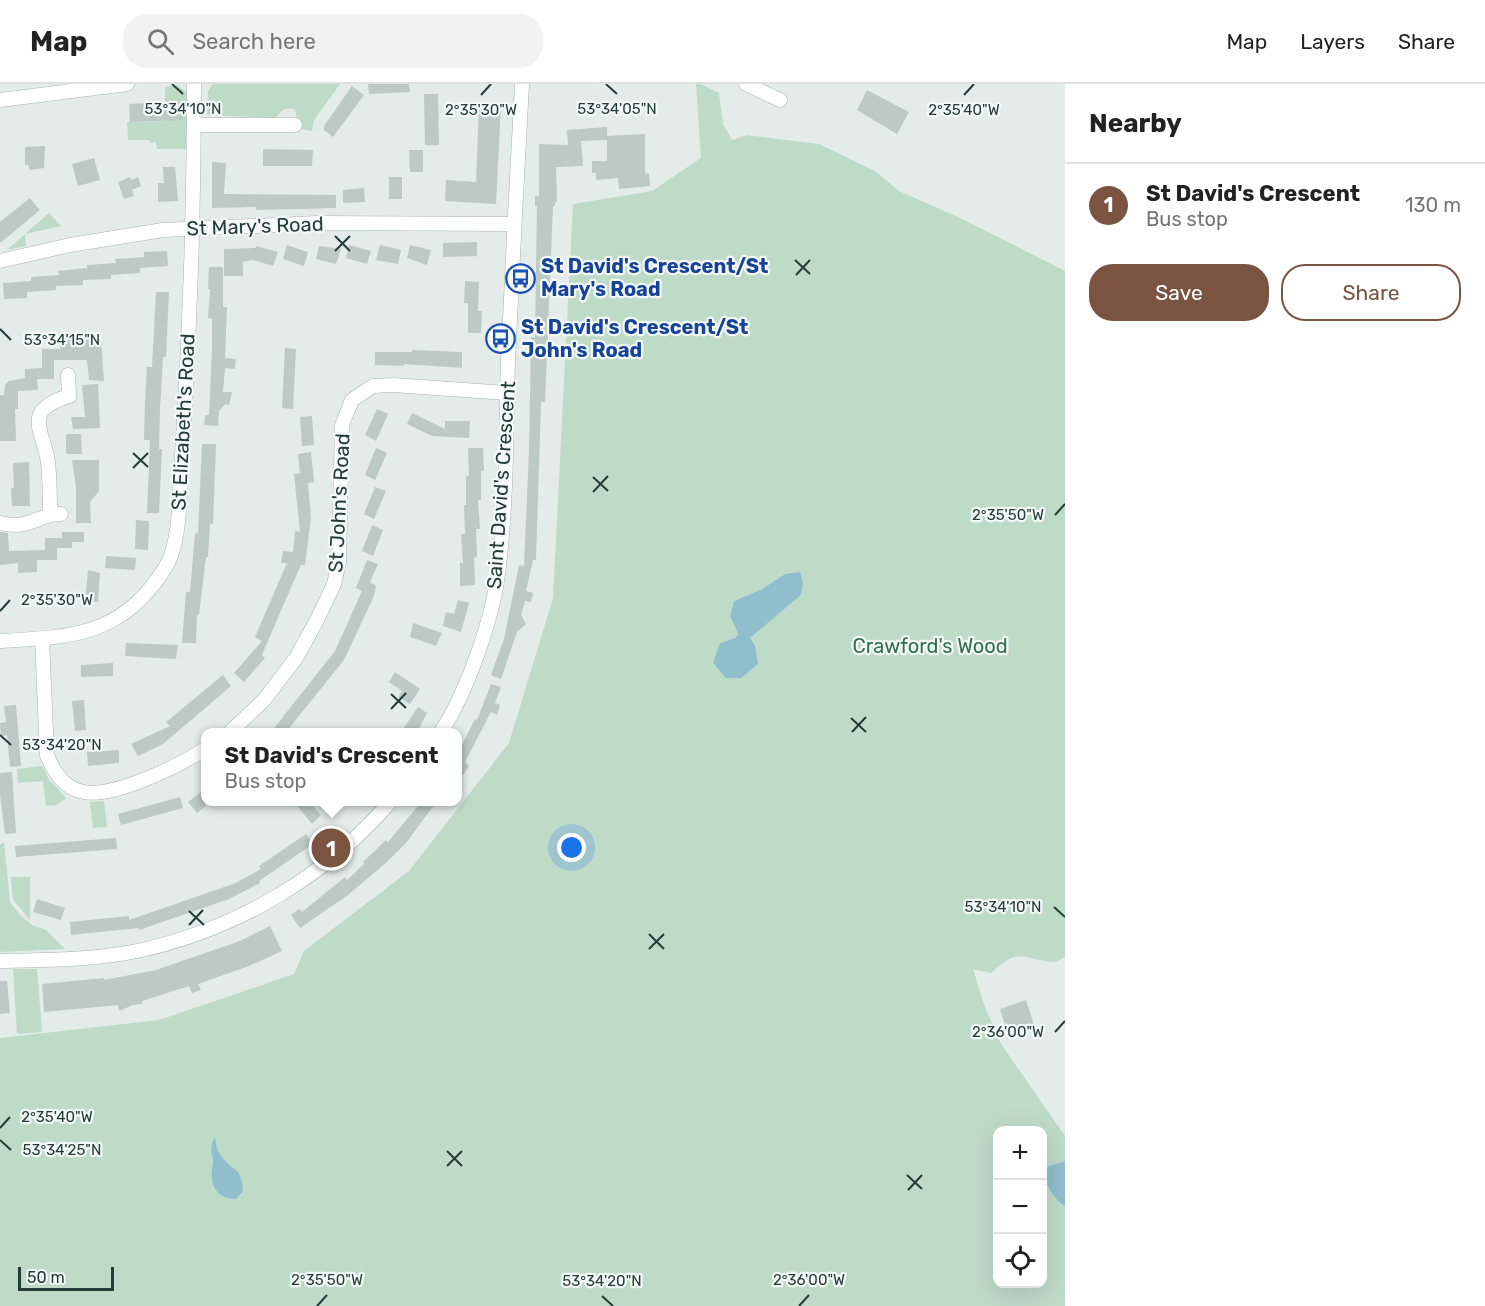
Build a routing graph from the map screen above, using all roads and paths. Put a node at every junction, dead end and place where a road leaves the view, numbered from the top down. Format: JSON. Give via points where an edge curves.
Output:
{"nodes":[{"id":1,"x":127,"y":84,"type":"edge"},
{"id":2,"x":194,"y":84,"type":"edge"},
{"id":3,"x":522,"y":84,"type":"edge"},
{"id":4,"x":746,"y":84,"type":"edge"},
{"id":5,"x":55,"y":88,"type":"edge"},
{"id":6,"x":0,"y":100,"type":"edge"},
{"id":7,"x":780,"y":100,"type":"dead end"},
{"id":8,"x":194,"y":125,"type":"junction"},
{"id":9,"x":295,"y":125,"type":"dead end"},
{"id":10,"x":514,"y":224,"type":"junction"},
{"id":11,"x":192,"y":228,"type":"junction"},
{"id":12,"x":0,"y":261,"type":"edge"},
{"id":13,"x":68,"y":375,"type":"dead end"},
{"id":14,"x":507,"y":393,"type":"junction"},
{"id":15,"x":0,"y":523,"type":"edge"},
{"id":16,"x":42,"y":639,"type":"junction"},
{"id":17,"x":0,"y":641,"type":"edge"},
{"id":18,"x":234,"y":728,"type":"edge"},
{"id":19,"x":443,"y":728,"type":"edge"},
{"id":20,"x":201,"y":752,"type":"edge"},
{"id":21,"x":386,"y":806,"type":"edge"},
{"id":22,"x":0,"y":961,"type":"edge"}],
"edges":[{"from":1,"to":5,"type":"street"},
{"from":2,"to":8,"type":"street","name":"St Elizabeth's Road"},
{"from":3,"to":10,"type":"street","name":"Saint David's Crescent"},
{"from":4,"to":7,"type":"street"},
{"from":5,"to":6,"type":"street"},
{"from":8,"to":9,"type":"street"},
{"from":8,"to":11,"type":"street","name":"St Elizabeth's Road"},
{"from":10,"to":11,"type":"street","name":"St Mary's Road","via":[[318,223]]},
{"from":10,"to":14,"type":"street","name":"Saint David's Crescent"},
{"from":11,"to":12,"type":"street","name":"St Mary's Road","via":[[70,245]]},
{"from":11,"to":16,"type":"street","name":"St Elizabeth's Road","via":[[185,402],[176,534],[170,559],[155,583],[116,620],[78,633]]},
{"from":13,"to":15,"type":"street","via":[[69,396],[48,405],[38,428],[48,461],[56,514],[26,525]]},
{"from":14,"to":18,"type":"street","name":"St John's Road","via":[[383,385],[373,386],[352,400],[342,425],[339,562],[334,584],[296,658],[264,700]]},
{"from":14,"to":19,"type":"street","name":"Saint David's Crescent","via":[[500,556],[494,598],[466,684]]},
{"from":16,"to":17,"type":"street","name":"St Elizabeth's Road"},
{"from":16,"to":20,"type":"street","via":[[47,755],[53,770],[68,787],[86,793],[112,790]]},
{"from":21,"to":22,"type":"street","via":[[336,855],[273,900],[237,918],[142,950]]}]}
